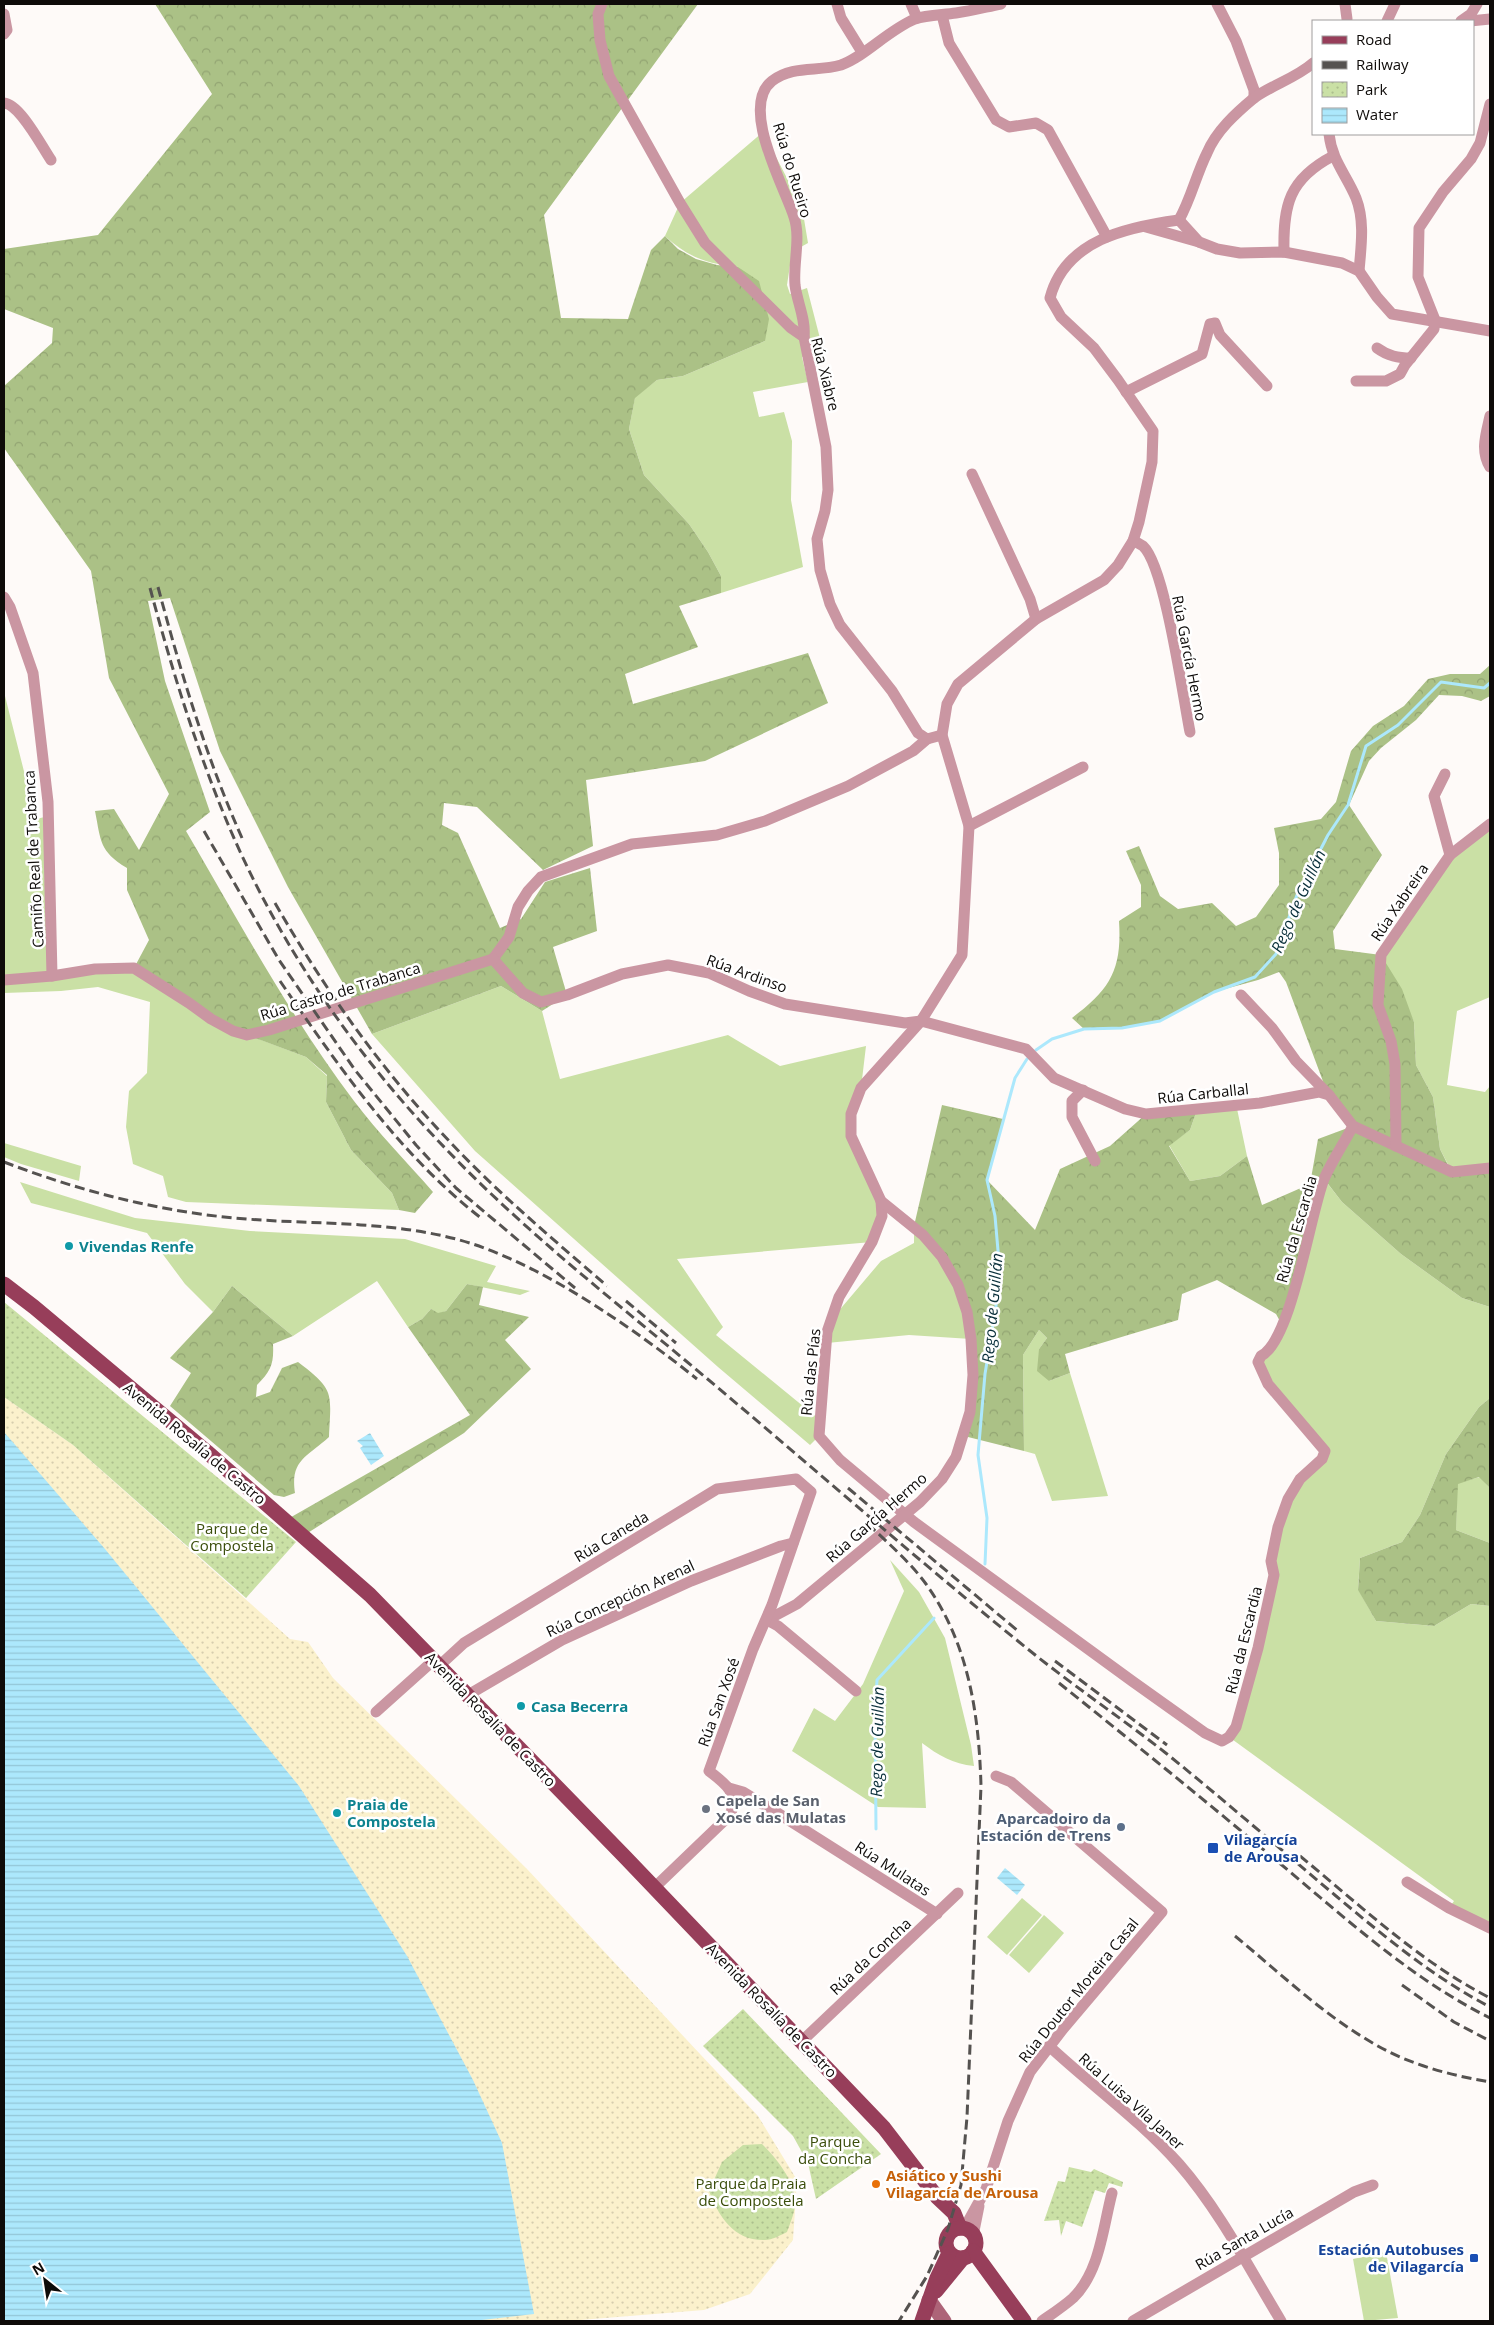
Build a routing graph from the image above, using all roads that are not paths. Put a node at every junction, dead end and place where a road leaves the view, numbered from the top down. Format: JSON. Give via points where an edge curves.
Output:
{"nodes":[{"id":1,"x":602,"y":4,"type":"edge"},
{"id":2,"x":837,"y":4,"type":"edge"},
{"id":3,"x":911,"y":4,"type":"edge"},
{"id":4,"x":1001,"y":4,"type":"edge"},
{"id":5,"x":1217,"y":4,"type":"edge"},
{"id":6,"x":1345,"y":4,"type":"edge"},
{"id":7,"x":1394,"y":4,"type":"edge"},
{"id":8,"x":1477,"y":4,"type":"edge"},
{"id":9,"x":4,"y":14,"type":"edge"},
{"id":10,"x":942,"y":15,"type":"junction"},
{"id":11,"x":917,"y":18,"type":"junction"},
{"id":12,"x":1490,"y":19,"type":"edge"},
{"id":13,"x":1347,"y":20,"type":"edge"},
{"id":14,"x":1387,"y":20,"type":"edge"},
{"id":15,"x":1462,"y":20,"type":"edge"},
{"id":16,"x":1474,"y":21,"type":"edge"},
{"id":17,"x":4,"y":34,"type":"edge"},
{"id":18,"x":862,"y":52,"type":"junction"},
{"id":19,"x":1310,"y":66,"type":"edge"},
{"id":20,"x":1254,"y":98,"type":"junction"},
{"id":21,"x":4,"y":103,"type":"edge"},
{"id":22,"x":1490,"y":104,"type":"edge"},
{"id":23,"x":1329,"y":135,"type":"edge"},
{"id":24,"x":1334,"y":156,"type":"junction"},
{"id":25,"x":51,"y":160,"type":"dead end"},
{"id":26,"x":1179,"y":220,"type":"junction"},
{"id":27,"x":1144,"y":227,"type":"junction"},
{"id":28,"x":1107,"y":237,"type":"junction"},
{"id":29,"x":1199,"y":242,"type":"junction"},
{"id":30,"x":1284,"y":252,"type":"junction"},
{"id":31,"x":1359,"y":271,"type":"junction"},
{"id":32,"x":1435,"y":320,"type":"junction"},
{"id":33,"x":1489,"y":335,"type":"edge"},
{"id":34,"x":804,"y":337,"type":"junction"},
{"id":35,"x":1377,"y":348,"type":"dead end"},
{"id":36,"x":1411,"y":358,"type":"junction"},
{"id":37,"x":1356,"y":381,"type":"dead end"},
{"id":38,"x":1267,"y":386,"type":"dead end"},
{"id":39,"x":1126,"y":392,"type":"junction"},
{"id":40,"x":1490,"y":416,"type":"edge"},
{"id":41,"x":1490,"y":468,"type":"edge"},
{"id":42,"x":972,"y":474,"type":"dead end"},
{"id":43,"x":1133,"y":541,"type":"junction"},
{"id":44,"x":4,"y":597,"type":"edge"},
{"id":45,"x":1036,"y":619,"type":"junction"},
{"id":46,"x":1190,"y":732,"type":"dead end"},
{"id":47,"x":942,"y":735,"type":"junction"},
{"id":48,"x":927,"y":739,"type":"junction"},
{"id":49,"x":1083,"y":767,"type":"dead end"},
{"id":50,"x":1445,"y":774,"type":"dead end"},
{"id":51,"x":1490,"y":824,"type":"edge"},
{"id":52,"x":969,"y":826,"type":"junction"},
{"id":53,"x":1450,"y":855,"type":"junction"},
{"id":54,"x":493,"y":959,"type":"junction"},
{"id":55,"x":52,"y":976,"type":"junction"},
{"id":56,"x":4,"y":980,"type":"edge"},
{"id":57,"x":1242,"y":994,"type":"dead end"},
{"id":58,"x":922,"y":1021,"type":"junction"},
{"id":59,"x":1083,"y":1090,"type":"junction"},
{"id":60,"x":1329,"y":1095,"type":"junction"},
{"id":61,"x":1353,"y":1126,"type":"junction"},
{"id":62,"x":1396,"y":1146,"type":"junction"},
{"id":63,"x":1095,"y":1161,"type":"dead end"},
{"id":64,"x":1490,"y":1168,"type":"edge"},
{"id":65,"x":881,"y":1201,"type":"junction"},
{"id":66,"x":4,"y":1284,"type":"edge"},
{"id":67,"x":840,"y":1460,"type":"joint"},
{"id":68,"x":811,"y":1492,"type":"joint"},
{"id":69,"x":793,"y":1543,"type":"junction"},
{"id":70,"x":767,"y":1620,"type":"junction"},
{"id":71,"x":436,"y":1663,"type":"junction"},
{"id":72,"x":856,"y":1690,"type":"dead end"},
{"id":73,"x":468,"y":1695,"type":"junction"},
{"id":74,"x":376,"y":1712,"type":"dead end"},
{"id":75,"x":996,"y":1776,"type":"dead end"},
{"id":76,"x":730,"y":1788,"type":"junction"},
{"id":77,"x":1407,"y":1882,"type":"dead end"},
{"id":78,"x":654,"y":1888,"type":"junction"},
{"id":79,"x":958,"y":1893,"type":"dead end"},
{"id":80,"x":937,"y":1914,"type":"junction"},
{"id":81,"x":1490,"y":1928,"type":"edge"},
{"id":82,"x":802,"y":2041,"type":"junction"},
{"id":83,"x":1049,"y":2046,"type":"junction"},
{"id":84,"x":1373,"y":2185,"type":"dead end"},
{"id":85,"x":1112,"y":2193,"type":"dead end"},
{"id":86,"x":962,"y":2241,"type":"junction"},
{"id":87,"x":1242,"y":2256,"type":"junction"},
{"id":88,"x":929,"y":2300,"type":"junction"},
{"id":89,"x":922,"y":2321,"type":"edge"},
{"id":90,"x":944,"y":2321,"type":"edge"},
{"id":91,"x":1024,"y":2321,"type":"edge"},
{"id":92,"x":1042,"y":2321,"type":"edge"},
{"id":93,"x":1133,"y":2321,"type":"edge"},
{"id":94,"x":1281,"y":2321,"type":"edge"}],
"edges":[{"from":1,"to":34,"type":"street","name":"Rúa Xiabre","via":[[598,14],[600,40],[609,76],[680,203],[705,243]]},
{"from":2,"to":18,"type":"street","via":[[841,18]]},
{"from":3,"to":11,"type":"street"},
{"from":4,"to":10,"type":"street","name":"Rúa do Rueiro"},
{"from":5,"to":20,"type":"street","via":[[1236,41]]},
{"from":6,"to":13,"type":"street"},
{"from":7,"to":14,"type":"street"},
{"from":8,"to":15,"type":"street"},
{"from":9,"to":17,"type":"street","via":[[8,30]]},
{"from":10,"to":11,"type":"street","name":"Rúa do Rueiro"},
{"from":10,"to":28,"type":"street","via":[[949,43],[996,120],[1009,128],[1036,123],[1048,130]]},
{"from":11,"to":18,"type":"street","name":"Rúa do Rueiro"},
{"from":12,"to":16,"type":"street"},
{"from":18,"to":34,"type":"street","name":"Rúa do Rueiro","via":[[840,65],[792,70],[771,82],[761,101],[763,132],[778,182],[795,218],[795,286],[805,328]]},
{"from":19,"to":20,"type":"street"},
{"from":20,"to":26,"type":"street","via":[[1223,128],[1208,150]]},
{"from":21,"to":25,"type":"street","via":[[21,115]]},
{"from":22,"to":32,"type":"street","via":[[1476,151],[1419,228],[1418,277]]},
{"from":23,"to":24,"type":"street"},
{"from":24,"to":30,"type":"street","via":[[1309,172],[1288,200],[1283,223]]},
{"from":24,"to":31,"type":"street","via":[[1353,191],[1361,216]]},
{"from":26,"to":27,"type":"street","name":"Rúa García Hermo"},
{"from":26,"to":29,"type":"street"},
{"from":27,"to":28,"type":"street","name":"Rúa García Hermo"},
{"from":27,"to":29,"type":"street"},
{"from":28,"to":39,"type":"street","name":"Rúa García Hermo","via":[[1076,253],[1063,267],[1050,298],[1061,317],[1094,348]]},
{"from":29,"to":30,"type":"street","via":[[1240,253]]},
{"from":30,"to":31,"type":"street","via":[[1330,259]]},
{"from":31,"to":32,"type":"street","via":[[1392,314]]},
{"from":32,"to":33,"type":"street"},
{"from":32,"to":36,"type":"street","via":[[1434,330]]},
{"from":34,"to":48,"type":"street","name":"Rúa Xiabre","via":[[826,447],[828,490],[817,539],[820,570],[830,604],[840,625],[892,691],[918,733]]},
{"from":35,"to":36,"type":"street","via":[[1398,358]]},
{"from":36,"to":37,"type":"street","via":[[1394,378]]},
{"from":38,"to":39,"type":"street","via":[[1220,335],[1215,323],[1210,324],[1207,330],[1202,354]]},
{"from":39,"to":43,"type":"street","name":"Rúa García Hermo","via":[[1154,437],[1152,462]]},
{"from":40,"to":41,"type":"street","via":[[1484,440],[1484,454]]},
{"from":42,"to":45,"type":"street","via":[[1030,599]]},
{"from":43,"to":45,"type":"street","name":"Rúa García Hermo","via":[[1104,580]]},
{"from":43,"to":46,"type":"street","name":"Rúa García Hermo","via":[[1143,546],[1151,558],[1160,586],[1173,634]]},
{"from":44,"to":55,"type":"street","name":"Camiño Real de Trabanca","via":[[33,673],[48,802]]},
{"from":45,"to":47,"type":"street","name":"Rúa García Hermo","via":[[958,684],[947,704]]},
{"from":47,"to":48,"type":"street"},
{"from":47,"to":52,"type":"street","name":"Rúa García Hermo"},
{"from":48,"to":54,"type":"street","via":[[913,751],[848,786],[766,821],[717,836],[632,844],[541,877],[518,907],[510,937]]},
{"from":49,"to":52,"type":"street"},
{"from":50,"to":53,"type":"street","via":[[1434,796]]},
{"from":51,"to":53,"type":"street","name":"Rúa Xabreira"},
{"from":52,"to":58,"type":"street","name":"Rúa García Hermo","via":[[962,956]]},
{"from":53,"to":62,"type":"street","name":"Rúa Xabreira","via":[[1381,955],[1378,1005],[1391,1041],[1395,1064]]},
{"from":54,"to":55,"type":"street","name":"Rúa Castro de Trabanca","via":[[248,1035],[211,1019],[134,968],[95,968]]},
{"from":54,"to":58,"type":"street","name":"Rúa Ardinso","via":[[523,993],[541,1002],[622,974],[668,965],[709,973],[785,1004],[905,1024]]},
{"from":55,"to":56,"type":"street","name":"Rúa Castro de Trabanca"},
{"from":57,"to":60,"type":"street","via":[[1296,1061]]},
{"from":58,"to":59,"type":"street","name":"Rúa Carballal","via":[[1026,1050],[1054,1078]]},
{"from":58,"to":65,"type":"street","name":"Rúa García Hermo","via":[[861,1088],[851,1114],[851,1136]]},
{"from":59,"to":60,"type":"street","name":"Rúa Carballal","via":[[1125,1110],[1146,1114],[1260,1103],[1319,1092]]},
{"from":59,"to":63,"type":"street","via":[[1072,1101],[1072,1117]]},
{"from":60,"to":61,"type":"street"},
{"from":61,"to":62,"type":"street"},
{"from":61,"to":67,"type":"street","name":"Rúa da Escardia","via":[[1324,1179],[1299,1276],[1282,1326],[1269,1352],[1258,1362],[1268,1384],[1325,1450],[1322,1459],[1300,1479],[1288,1499],[1278,1527],[1271,1561],[1274,1575],[1258,1648],[1236,1727],[1229,1737],[1222,1741],[1205,1733],[1132,1682],[914,1522]]},
{"from":62,"to":64,"type":"street","via":[[1452,1172]]},
{"from":65,"to":67,"type":"street","name":"Rúa das Pías","via":[[882,1216],[872,1242],[839,1297],[827,1332],[819,1436]]},
{"from":65,"to":70,"type":"street","name":"Rúa García Hermo","via":[[914,1226],[942,1257],[958,1285],[971,1339],[973,1375],[964,1436],[942,1479],[920,1502],[797,1604]]},
{"from":66,"to":71,"type":"main road","name":"Avenida Rosalía de Castro","via":[[50,1319],[328,1557]]},
{"from":68,"to":69,"type":"street","name":"Rúa San Xosé"},
{"from":68,"to":71,"type":"street","name":"Rúa Caneda","via":[[796,1479],[717,1489]]},
{"from":69,"to":70,"type":"street","name":"Rúa San Xosé"},
{"from":69,"to":73,"type":"street","name":"Rúa Concepción Arenal","via":[[692,1581],[562,1640]]},
{"from":70,"to":72,"type":"street"},
{"from":70,"to":76,"type":"street","name":"Rúa San Xosé","via":[[709,1771]]},
{"from":71,"to":73,"type":"main road","name":"Avenida Rosalía de Castro"},
{"from":71,"to":74,"type":"street","name":"Rúa Caneda"},
{"from":73,"to":78,"type":"main road","name":"Avenida Rosalía de Castro"},
{"from":75,"to":83,"type":"street","name":"Rúa Doutor Moreira Casal","via":[[1011,1782],[1162,1912]]},
{"from":76,"to":78,"type":"street","via":[[734,1802],[730,1815]]},
{"from":76,"to":80,"type":"street","name":"Rúa Mulatas","via":[[776,1812]]},
{"from":77,"to":81,"type":"street"},
{"from":78,"to":82,"type":"main road","name":"Avenida Rosalía de Castro"},
{"from":79,"to":80,"type":"street","name":"Rúa da Concha"},
{"from":80,"to":82,"type":"street","name":"Rúa da Concha"},
{"from":82,"to":86,"type":"main road","name":"Avenida Rosalía de Castro","via":[[893,2138],[937,2197],[954,2213]]},
{"from":83,"to":86,"type":"street","name":"Rúa Doutor Moreira Casal","via":[[1018,2094],[980,2202],[965,2222]]},
{"from":83,"to":87,"type":"street","name":"Rúa Luisa Vila Janer","via":[[1140,2124],[1180,2165]]},
{"from":84,"to":87,"type":"street","name":"Rúa Santa Lucía","via":[[1354,2192]]},
{"from":85,"to":92,"type":"street","via":[[1090,2274],[1074,2297]]},
{"from":86,"to":88,"type":"main road"},
{"from":86,"to":91,"type":"main road","name":"Avenida Rosalía de Castro"},
{"from":87,"to":93,"type":"street","name":"Rúa Santa Lucía"},
{"from":87,"to":94,"type":"street","name":"Rúa Luisa Vila Janer"},
{"from":88,"to":89,"type":"main road"},
{"from":88,"to":90,"type":"street"}]}
